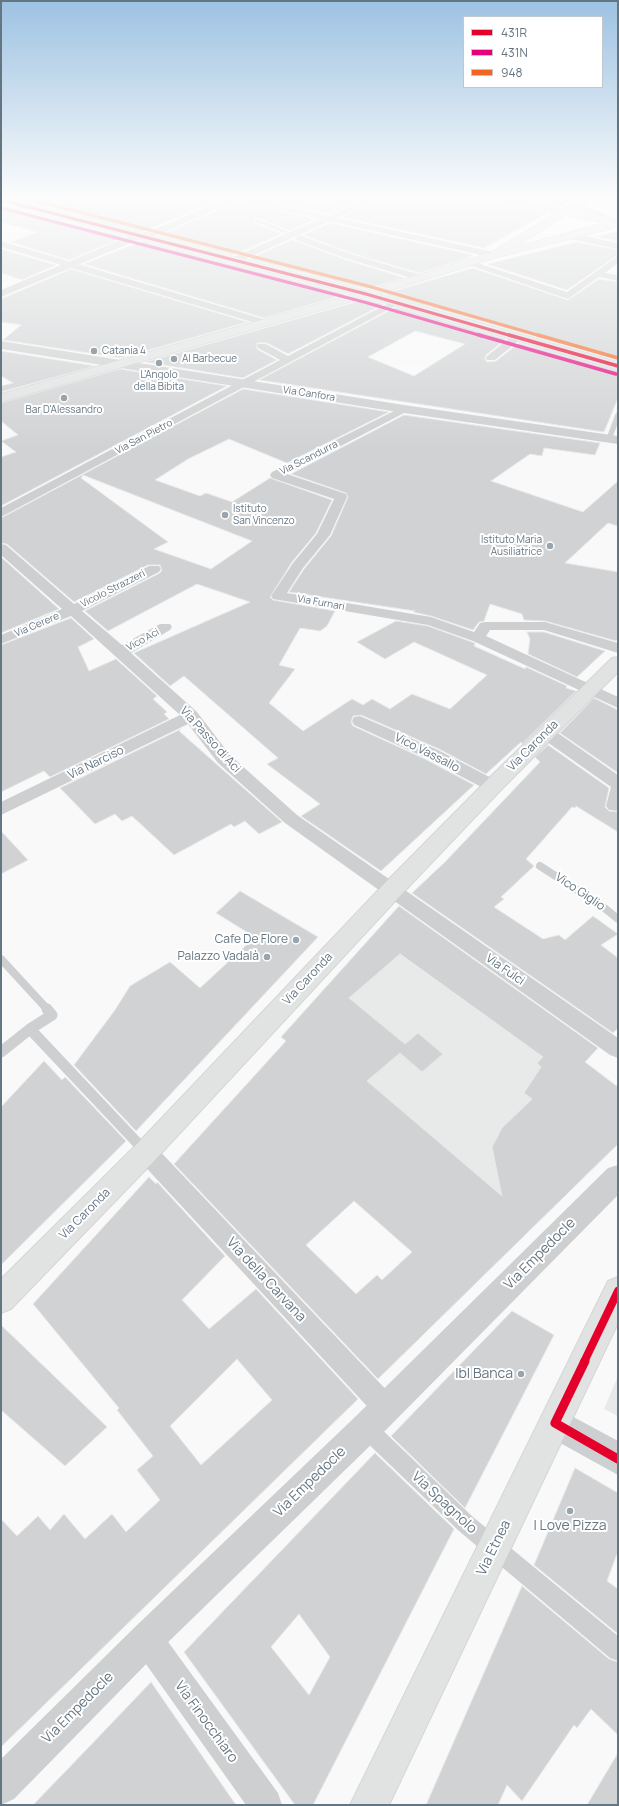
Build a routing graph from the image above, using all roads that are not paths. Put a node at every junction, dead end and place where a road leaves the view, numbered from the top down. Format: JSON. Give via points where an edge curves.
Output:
{"nodes":[{"id":1,"x":30,"y":281,"type":"edge"},
{"id":2,"x":127,"y":281,"type":"edge"},
{"id":3,"x":317,"y":281,"type":"edge"},
{"id":4,"x":410,"y":281,"type":"edge"},
{"id":5,"x":523,"y":281,"type":"edge"},
{"id":6,"x":588,"y":281,"type":"edge"},
{"id":7,"x":1,"y":294,"type":"edge"},
{"id":8,"x":366,"y":294,"type":"junction"},
{"id":9,"x":396,"y":302,"type":"junction"},
{"id":10,"x":266,"y":323,"type":"junction"},
{"id":11,"x":517,"y":337,"type":"junction"},
{"id":12,"x":1,"y":345,"type":"edge"},
{"id":13,"x":262,"y":346,"type":"dead end"},
{"id":14,"x":491,"y":358,"type":"dead end"},
{"id":15,"x":288,"y":360,"type":"junction"},
{"id":16,"x":120,"y":364,"type":"junction"},
{"id":17,"x":618,"y":366,"type":"edge"},
{"id":18,"x":244,"y":384,"type":"junction"},
{"id":19,"x":1,"y":398,"type":"edge"},
{"id":20,"x":404,"y":409,"type":"junction"},
{"id":21,"x":618,"y":415,"type":"edge"},
{"id":22,"x":614,"y":439,"type":"edge"},
{"id":23,"x":341,"y":497,"type":"joint"},
{"id":24,"x":1,"y":513,"type":"edge"},
{"id":25,"x":1,"y":548,"type":"edge"},
{"id":26,"x":154,"y":569,"type":"dead end"},
{"id":27,"x":72,"y":610,"type":"junction"},
{"id":28,"x":165,"y":628,"type":"dead end"},
{"id":29,"x":478,"y":638,"type":"junction"},
{"id":30,"x":1,"y":640,"type":"edge"},
{"id":31,"x":618,"y":648,"type":"edge"},
{"id":32,"x":121,"y":652,"type":"junction"},
{"id":33,"x":618,"y":662,"type":"edge"},
{"id":34,"x":590,"y":688,"type":"junction"},
{"id":35,"x":618,"y":703,"type":"edge"},
{"id":36,"x":191,"y":716,"type":"junction"},
{"id":37,"x":360,"y":721,"type":"dead end"},
{"id":38,"x":546,"y":733,"type":"junction"},
{"id":39,"x":618,"y":783,"type":"edge"},
{"id":40,"x":493,"y":786,"type":"junction"},
{"id":41,"x":1,"y":809,"type":"edge"},
{"id":42,"x":540,"y":866,"type":"dead end"},
{"id":43,"x":391,"y":891,"type":"junction"},
{"id":44,"x":618,"y":919,"type":"edge"},
{"id":45,"x":1,"y":959,"type":"edge"},
{"id":46,"x":30,"y":1029,"type":"junction"},
{"id":47,"x":618,"y":1049,"type":"edge"},
{"id":48,"x":1,"y":1052,"type":"edge"},
{"id":49,"x":146,"y":1152,"type":"junction"},
{"id":50,"x":618,"y":1177,"type":"edge"},
{"id":51,"x":618,"y":1291,"type":"edge"},
{"id":52,"x":1,"y":1299,"type":"edge"},
{"id":53,"x":376,"y":1418,"type":"junction"},
{"id":54,"x":555,"y":1423,"type":"junction"},
{"id":55,"x":618,"y":1459,"type":"edge"},
{"id":56,"x":494,"y":1548,"type":"junction"},
{"id":57,"x":147,"y":1639,"type":"junction"},
{"id":58,"x":618,"y":1650,"type":"edge"},
{"id":59,"x":1,"y":1786,"type":"edge"},
{"id":60,"x":266,"y":1805,"type":"edge"},
{"id":61,"x":370,"y":1805,"type":"edge"}],
"edges":[{"from":1,"to":7,"type":"street"},
{"from":2,"to":10,"type":"street"},
{"from":3,"to":8,"type":"main road"},
{"from":4,"to":8,"type":"main road"},
{"from":5,"to":6,"type":"street","via":[[568,296]]},
{"from":8,"to":9,"type":"main road"},
{"from":8,"to":10,"type":"main road"},
{"from":9,"to":11,"type":"main road"},
{"from":9,"to":15,"type":"street","name":"Via San Pietro"},
{"from":10,"to":16,"type":"main road"},
{"from":11,"to":14,"type":"street"},
{"from":11,"to":17,"type":"main road"},
{"from":12,"to":16,"type":"street","name":"Via Canfora"},
{"from":13,"to":15,"type":"street"},
{"from":15,"to":18,"type":"street","name":"Via San Pietro"},
{"from":16,"to":18,"type":"street","name":"Via Canfora"},
{"from":16,"to":19,"type":"main road"},
{"from":18,"to":20,"type":"street","name":"Via Canfora"},
{"from":18,"to":24,"type":"street","name":"Via San Pietro"},
{"from":20,"to":22,"type":"street","name":"Via Canfora"},
{"from":20,"to":23,"type":"street","name":"Via Scandurra","via":[[276,475]]},
{"from":21,"to":22,"type":"lane"},
{"from":23,"to":29,"type":"street","name":"Via Furnari","via":[[323,535],[278,596],[431,621]]},
{"from":25,"to":27,"type":"street","name":"Via Passo di Aci"},
{"from":26,"to":27,"type":"street","name":"Vicolo Strazzeri"},
{"from":27,"to":30,"type":"street","name":"Via Cerere"},
{"from":27,"to":32,"type":"street","name":"Via Passo di Aci"},
{"from":28,"to":32,"type":"street","name":"Vico Aci"},
{"from":29,"to":31,"type":"street","via":[[485,626],[545,626]]},
{"from":29,"to":34,"type":"street","name":"Via Furnari"},
{"from":32,"to":36,"type":"street","name":"Via Passo di Aci"},
{"from":33,"to":34,"type":"main road","name":"Via Caronda"},
{"from":34,"to":35,"type":"street","name":"Via Furnari"},
{"from":34,"to":38,"type":"main road","name":"Via Caronda"},
{"from":36,"to":41,"type":"street","name":"Via Narciso"},
{"from":36,"to":43,"type":"street","name":"Via Passo di Aci","via":[[224,759],[291,819]]},
{"from":37,"to":40,"type":"street","name":"Vico Vassallo"},
{"from":38,"to":39,"type":"street"},
{"from":38,"to":40,"type":"main road","name":"Via Caronda"},
{"from":40,"to":43,"type":"main road","name":"Via Caronda"},
{"from":42,"to":44,"type":"lane","name":"Vico Giglio"},
{"from":43,"to":47,"type":"street","name":"Via Fulci"},
{"from":43,"to":49,"type":"main road","name":"Via Caronda"},
{"from":45,"to":46,"type":"lane","via":[[52,1015]]},
{"from":46,"to":48,"type":"lane"},
{"from":46,"to":49,"type":"lane"},
{"from":49,"to":52,"type":"main road","name":"Via Caronda"},
{"from":49,"to":53,"type":"street","name":"Via della Carvana"},
{"from":50,"to":53,"type":"street","name":"Via Empedocle"},
{"from":51,"to":54,"type":"main road","name":"Via Etnea"},
{"from":53,"to":56,"type":"street","name":"Via Spagnolo","via":[[466,1524]]},
{"from":53,"to":57,"type":"street","name":"Via Empedocle"},
{"from":54,"to":55,"type":"street"},
{"from":54,"to":56,"type":"main road","name":"Via Etnea"},
{"from":56,"to":58,"type":"street","name":"Via Spagnolo"},
{"from":56,"to":61,"type":"main road","name":"Via Etnea"},
{"from":57,"to":59,"type":"street","name":"Via Empedocle"},
{"from":57,"to":60,"type":"street","name":"Via Finocchiaro"}]}
